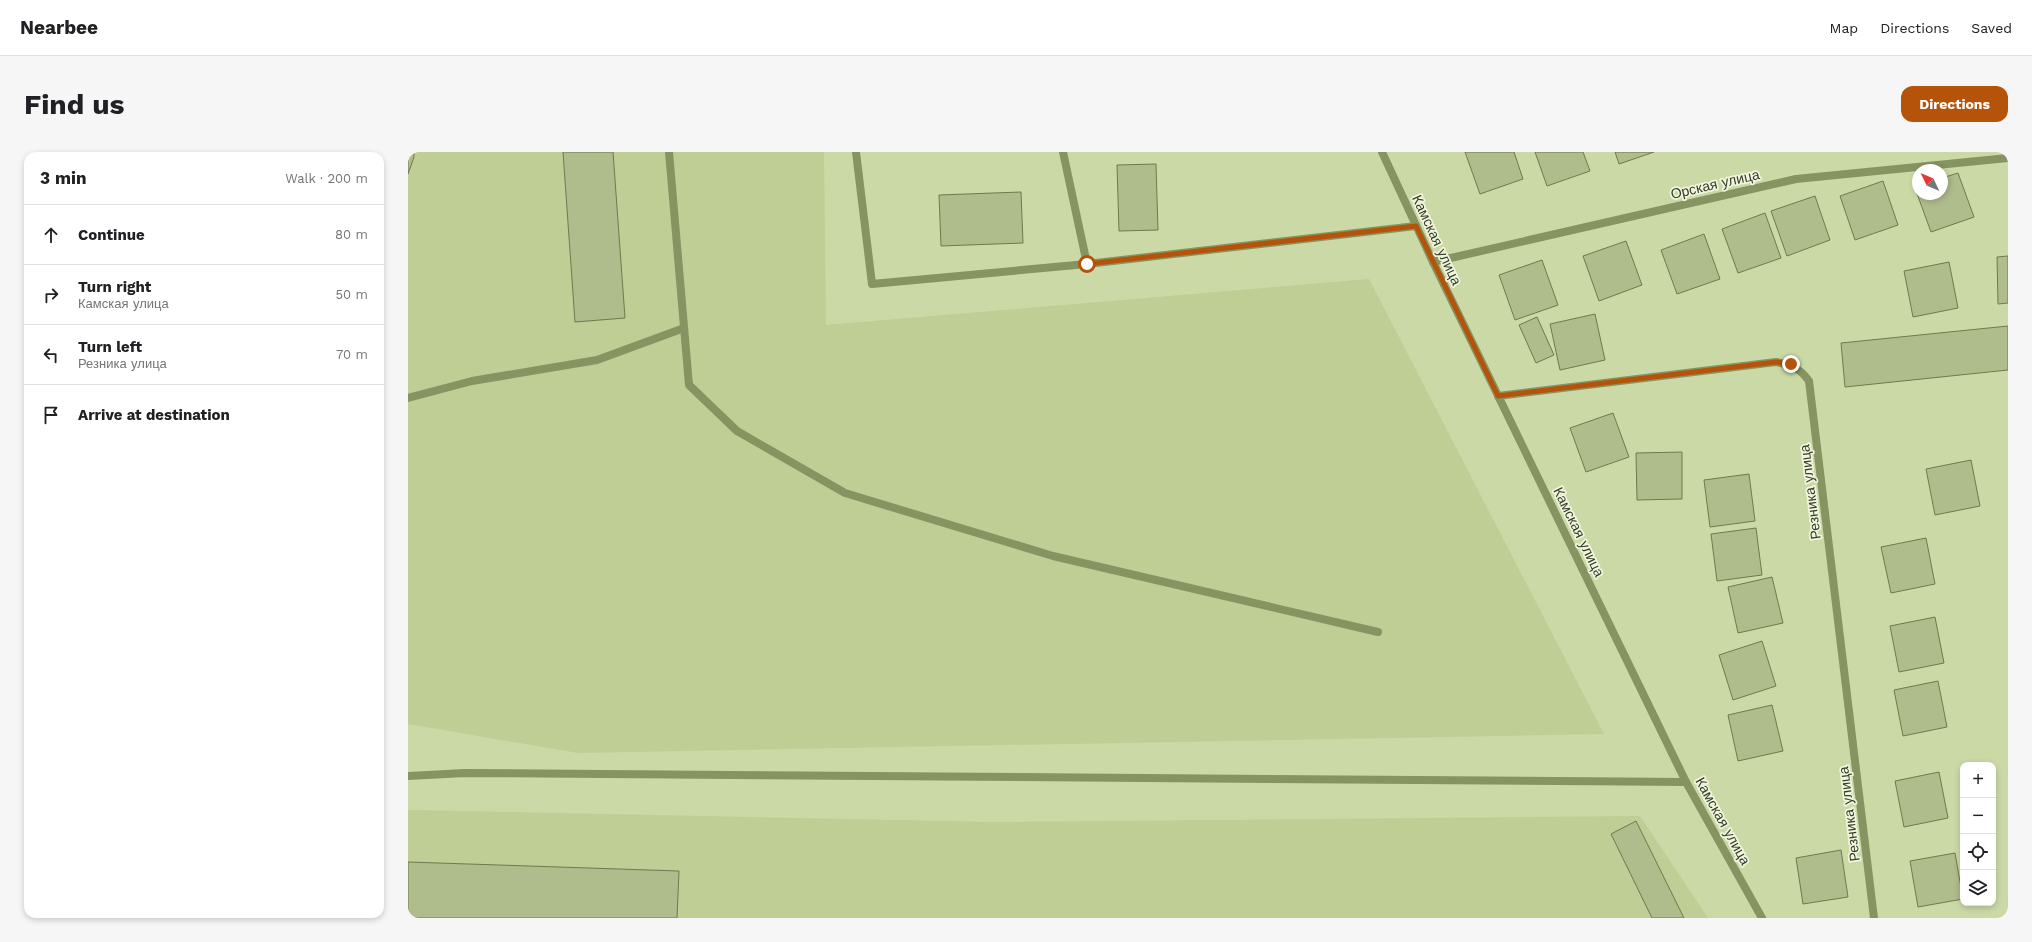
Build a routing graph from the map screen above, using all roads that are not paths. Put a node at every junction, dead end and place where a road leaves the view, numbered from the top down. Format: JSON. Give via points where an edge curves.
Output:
{"nodes":[{"id":1,"x":669,"y":152,"type":"edge"},
{"id":2,"x":856,"y":152,"type":"edge"},
{"id":3,"x":1063,"y":152,"type":"edge"},
{"id":4,"x":1382,"y":152,"type":"edge"},
{"id":5,"x":2008,"y":158,"type":"edge"},
{"id":6,"x":1416,"y":226,"type":"junction"},
{"id":7,"x":1432,"y":262,"type":"junction"},
{"id":8,"x":1087,"y":264,"type":"junction"},
{"id":9,"x":684,"y":328,"type":"junction"},
{"id":10,"x":1498,"y":396,"type":"junction"},
{"id":11,"x":408,"y":398,"type":"edge"},
{"id":12,"x":1378,"y":632,"type":"dead end"},
{"id":13,"x":408,"y":776,"type":"edge"},
{"id":14,"x":1686,"y":782,"type":"junction"},
{"id":15,"x":1762,"y":918,"type":"edge"},
{"id":16,"x":1874,"y":918,"type":"edge"}],
"edges":[{"from":1,"to":9,"type":"street"},
{"from":2,"to":8,"type":"street","via":[[872,284]]},
{"from":3,"to":8,"type":"street"},
{"from":4,"to":6,"type":"street","name":"Камская улица"},
{"from":5,"to":7,"type":"street","name":"Орская улица","via":[[1796,179]]},
{"from":6,"to":7,"type":"street","name":"Камская улица"},
{"from":6,"to":8,"type":"street"},
{"from":7,"to":10,"type":"street","name":"Камская улица"},
{"from":9,"to":11,"type":"street","via":[[597,360],[472,381]]},
{"from":9,"to":12,"type":"street","via":[[689,385],[737,431],[845,493],[1053,556]]},
{"from":10,"to":14,"type":"street","name":"Камская улица"},
{"from":10,"to":16,"type":"street","name":"Резника улица","via":[[1776,362],[1791,364],[1802,370],[1809,381]]},
{"from":13,"to":14,"type":"street","via":[[473,773]]},
{"from":14,"to":15,"type":"street","name":"Камская улица"}]}
